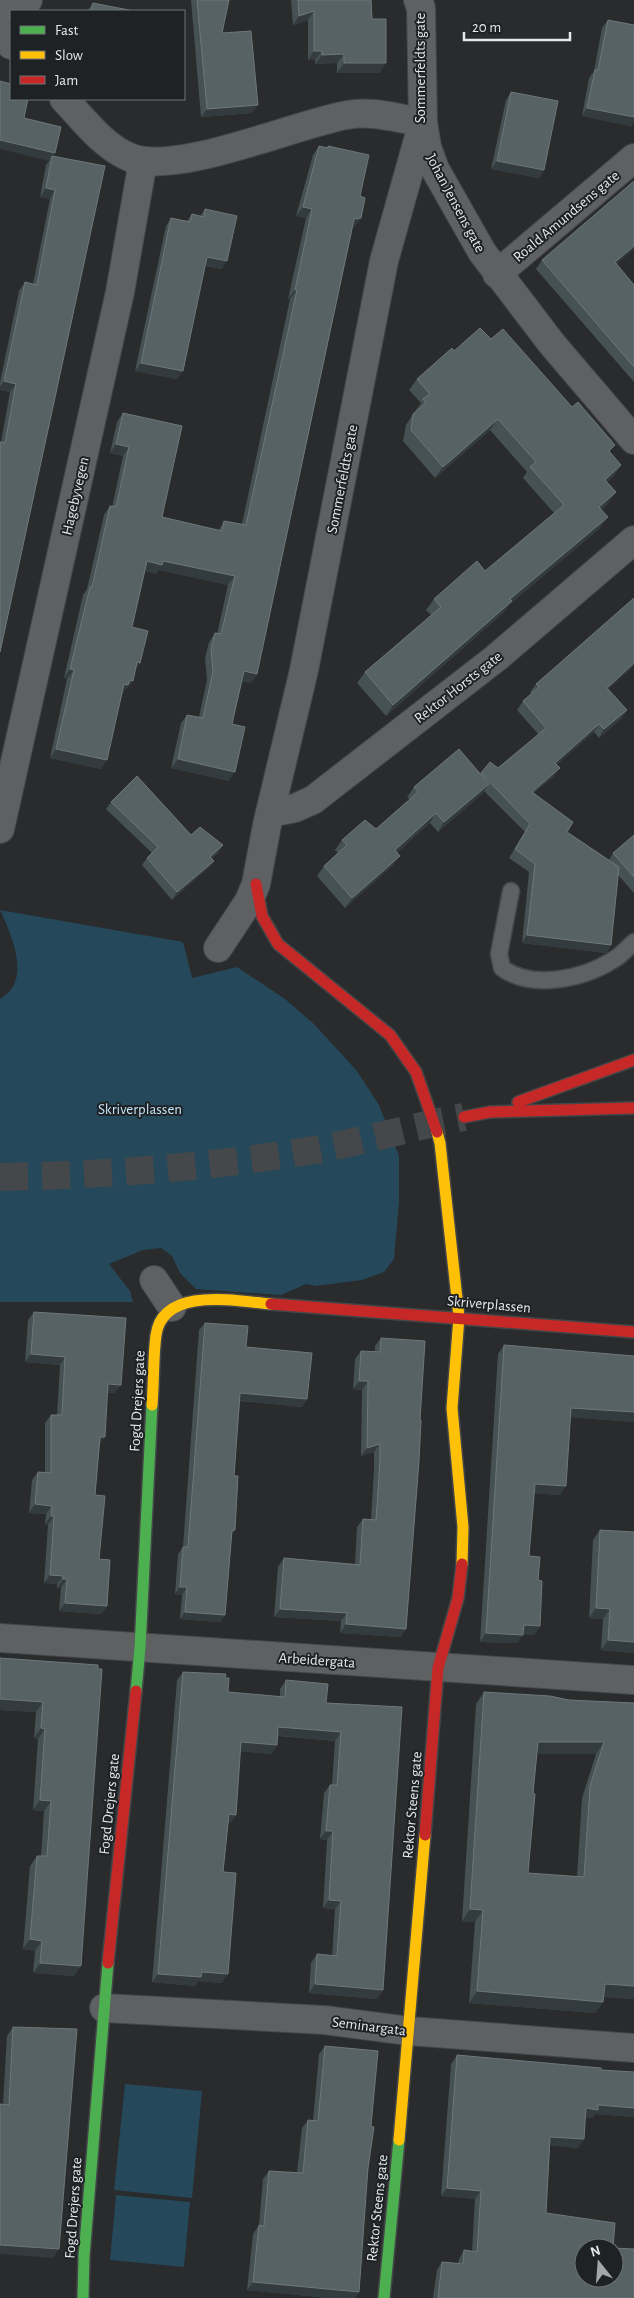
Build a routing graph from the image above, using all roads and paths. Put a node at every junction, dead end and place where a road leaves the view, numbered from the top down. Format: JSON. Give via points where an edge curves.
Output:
{"nodes":[{"id":1,"x":28,"y":0,"type":"edge"},
{"id":2,"x":418,"y":0,"type":"edge"},
{"id":3,"x":0,"y":11,"type":"edge"},
{"id":4,"x":0,"y":34,"type":"edge"},
{"id":5,"x":10,"y":44,"type":"edge"},
{"id":6,"x":65,"y":100,"type":"edge"},
{"id":7,"x":423,"y":122,"type":"junction"},
{"id":8,"x":634,"y":158,"type":"edge"},
{"id":9,"x":143,"y":161,"type":"junction"},
{"id":10,"x":497,"y":274,"type":"junction"},
{"id":11,"x":634,"y":440,"type":"edge"},
{"id":12,"x":634,"y":540,"type":"edge"},
{"id":13,"x":270,"y":813,"type":"junction"},
{"id":14,"x":0,"y":829,"type":"edge"},
{"id":15,"x":256,"y":884,"type":"junction"},
{"id":16,"x":511,"y":891,"type":"dead end"},
{"id":17,"x":634,"y":942,"type":"edge"},
{"id":18,"x":218,"y":948,"type":"dead end"},
{"id":19,"x":634,"y":1060,"type":"edge"},
{"id":20,"x":634,"y":1108,"type":"edge"},
{"id":21,"x":490,"y":1112,"type":"junction"},
{"id":22,"x":464,"y":1116,"type":"tunnel mouth"},
{"id":23,"x":154,"y":1280,"type":"dead end"},
{"id":24,"x":168,"y":1311,"type":"junction"},
{"id":25,"x":459,"y":1317,"type":"junction"},
{"id":26,"x":634,"y":1332,"type":"edge"},
{"id":27,"x":0,"y":1638,"type":"edge"},
{"id":28,"x":140,"y":1648,"type":"junction"},
{"id":29,"x":438,"y":1668,"type":"junction"},
{"id":30,"x":634,"y":1680,"type":"edge"},
{"id":31,"x":104,"y":2008,"type":"junction"},
{"id":32,"x":409,"y":2031,"type":"junction"},
{"id":33,"x":634,"y":2048,"type":"edge"},
{"id":34,"x":83,"y":2298,"type":"edge"},
{"id":35,"x":384,"y":2298,"type":"edge"}],
"edges":[{"from":1,"to":3,"type":"street"},
{"from":2,"to":7,"type":"street","name":"Sommerfeldts gate","via":[[421,8]]},
{"from":4,"to":5,"type":"street"},
{"from":6,"to":9,"type":"street","via":[[96,133],[120,152]]},
{"from":7,"to":9,"type":"street","via":[[350,114],[178,161]]},
{"from":7,"to":10,"type":"street","name":"Johan Jensens gate","via":[[435,169]]},
{"from":7,"to":13,"type":"street","name":"Sommerfeldts gate","via":[[384,262],[304,670]]},
{"from":8,"to":10,"type":"street","name":"Roald Amundsens gate"},
{"from":9,"to":14,"type":"street","name":"Hagebyvegen","via":[[118,302]]},
{"from":10,"to":11,"type":"street","name":"Johan Jensens gate"},
{"from":12,"to":13,"type":"street","name":"Rektor Horsts gate","via":[[496,658],[312,800],[295,808]]},
{"from":13,"to":15,"type":"street","name":"Sommerfeldts gate"},
{"from":15,"to":18,"type":"street","name":"Sommerfeldts gate","via":[[249,901]]},
{"from":15,"to":25,"type":"street","name":"Rektor Steens gate","via":[[265,926],[278,944],[390,1035],[416,1072],[440,1143]]},
{"from":16,"to":17,"type":"lane","via":[[499,954],[502,968],[511,975],[550,980],[582,973],[613,960]]},
{"from":19,"to":21,"type":"street"},
{"from":20,"to":21,"type":"street"},
{"from":21,"to":22,"type":"street"},
{"from":23,"to":24,"type":"street"},
{"from":24,"to":25,"type":"street","name":"Skriverplassen","via":[[184,1303],[225,1302]]},
{"from":24,"to":28,"type":"street","name":"Fogd Drejers gate","via":[[158,1324],[156,1336]]},
{"from":25,"to":26,"type":"street","name":"Skriverplassen"},
{"from":25,"to":29,"type":"street","name":"Rektor Steens gate","via":[[452,1408],[463,1552],[458,1598]]},
{"from":27,"to":28,"type":"street","name":"Arbeidergata"},
{"from":28,"to":29,"type":"street","name":"Arbeidergata"},
{"from":28,"to":31,"type":"street","name":"Fogd Drejers gate"},
{"from":29,"to":30,"type":"street","name":"Arbeidergata"},
{"from":29,"to":32,"type":"street","name":"Rektor Steens gate"},
{"from":31,"to":32,"type":"street","name":"Seminargata","via":[[324,2020]]},
{"from":31,"to":34,"type":"street","name":"Fogd Drejers gate"},
{"from":32,"to":33,"type":"street","name":"Seminargata"},
{"from":32,"to":35,"type":"street","name":"Rektor Steens gate"}]}
